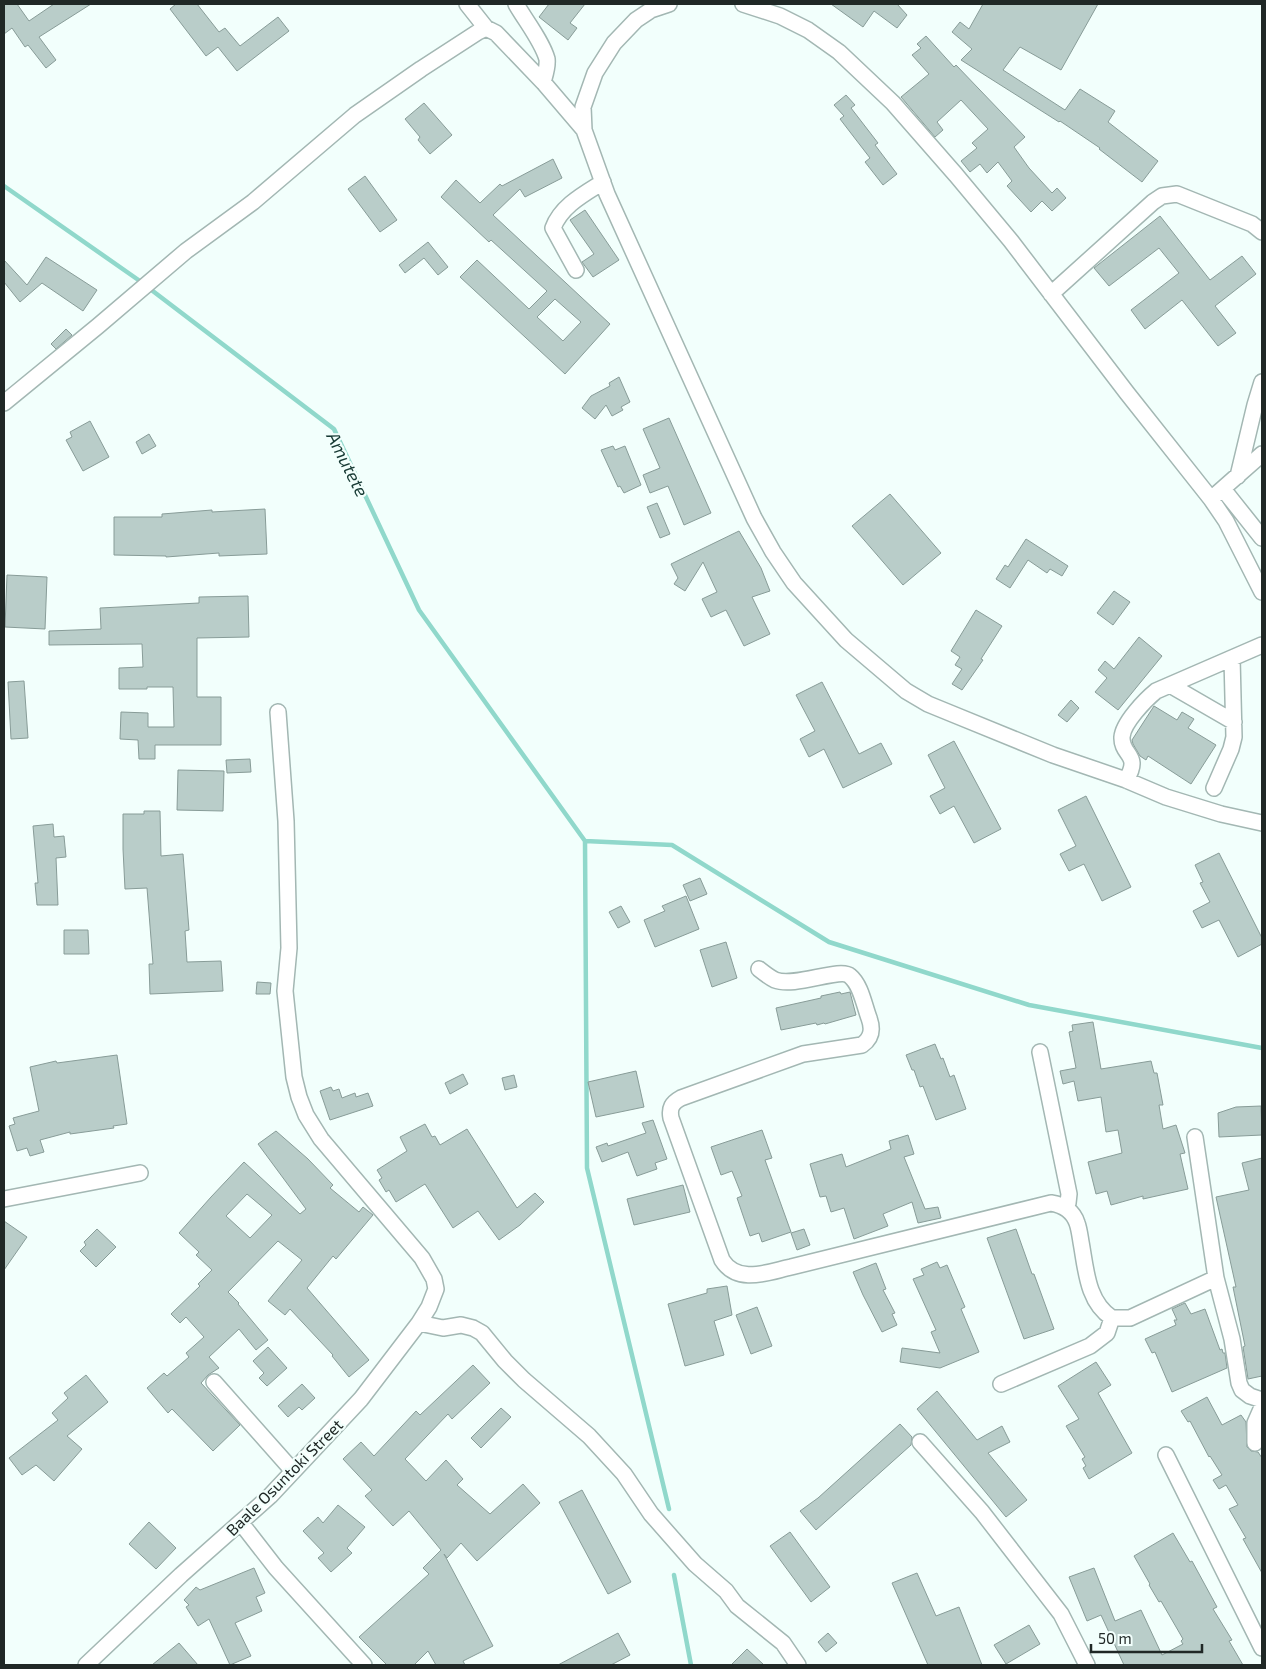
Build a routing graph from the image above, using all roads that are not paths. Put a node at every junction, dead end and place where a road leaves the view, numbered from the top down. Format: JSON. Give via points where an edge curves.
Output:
{"nodes":[{"id":1,"x":467,"y":4,"type":"edge"},
{"id":2,"x":516,"y":4,"type":"edge"},
{"id":3,"x":669,"y":4,"type":"edge"},
{"id":4,"x":742,"y":4,"type":"edge"},
{"id":5,"x":486,"y":28,"type":"junction"},
{"id":6,"x":543,"y":82,"type":"junction"},
{"id":7,"x":584,"y":130,"type":"junction"},
{"id":8,"x":603,"y":182,"type":"junction"},
{"id":9,"x":1262,"y":232,"type":"edge"},
{"id":10,"x":576,"y":270,"type":"dead end"},
{"id":11,"x":1051,"y":294,"type":"junction"},
{"id":12,"x":1262,"y":382,"type":"edge"},
{"id":13,"x":4,"y":403,"type":"edge"},
{"id":14,"x":1262,"y":454,"type":"edge"},
{"id":15,"x":1238,"y":476,"type":"junction"},
{"id":16,"x":1223,"y":489,"type":"junction"},
{"id":17,"x":1212,"y":499,"type":"junction"},
{"id":18,"x":1262,"y":538,"type":"edge"},
{"id":19,"x":1262,"y":592,"type":"edge"},
{"id":20,"x":1262,"y":645,"type":"edge"},
{"id":21,"x":1232,"y":658,"type":"junction"},
{"id":22,"x":1170,"y":684,"type":"junction"},
{"id":23,"x":278,"y":712,"type":"dead end"},
{"id":24,"x":1234,"y":722,"type":"junction"},
{"id":25,"x":1126,"y":780,"type":"junction"},
{"id":26,"x":1214,"y":788,"type":"dead end"},
{"id":27,"x":1262,"y":823,"type":"edge"},
{"id":28,"x":759,"y":969,"type":"dead end"},
{"id":29,"x":1040,"y":1052,"type":"dead end"},
{"id":30,"x":1195,"y":1137,"type":"dead end"},
{"id":31,"x":140,"y":1173,"type":"dead end"},
{"id":32,"x":4,"y":1199,"type":"edge"},
{"id":33,"x":1066,"y":1207,"type":"junction"},
{"id":34,"x":1216,"y":1278,"type":"junction"},
{"id":35,"x":1112,"y":1318,"type":"junction"},
{"id":36,"x":419,"y":1323,"type":"junction"},
{"id":37,"x":214,"y":1382,"type":"dead end"},
{"id":38,"x":1001,"y":1384,"type":"dead end"},
{"id":39,"x":1262,"y":1400,"type":"edge"},
{"id":40,"x":1262,"y":1407,"type":"edge"},
{"id":41,"x":920,"y":1442,"type":"dead end"},
{"id":42,"x":1255,"y":1443,"type":"dead end"},
{"id":43,"x":1166,"y":1455,"type":"dead end"},
{"id":44,"x":293,"y":1471,"type":"junction"},
{"id":45,"x":240,"y":1523,"type":"junction"},
{"id":46,"x":1262,"y":1648,"type":"edge"},
{"id":47,"x":86,"y":1665,"type":"edge"},
{"id":48,"x":364,"y":1665,"type":"edge"},
{"id":49,"x":798,"y":1665,"type":"edge"},
{"id":50,"x":1087,"y":1665,"type":"edge"}],
"edges":[{"from":1,"to":5,"type":"street"},
{"from":2,"to":6,"type":"street","via":[[547,59]]},
{"from":3,"to":7,"type":"street","via":[[636,20],[614,43],[595,73],[583,107]]},
{"from":4,"to":11,"type":"street","via":[[780,16],[808,30],[853,65],[893,103],[956,175]]},
{"from":5,"to":6,"type":"street","via":[[496,33]]},
{"from":5,"to":13,"type":"street","via":[[355,115],[253,202],[175,260]]},
{"from":6,"to":7,"type":"street"},
{"from":7,"to":8,"type":"street"},
{"from":8,"to":10,"type":"street","via":[[574,200],[553,228]]},
{"from":8,"to":25,"type":"street","via":[[754,518],[794,583],[846,640],[906,691],[928,704],[1005,736]]},
{"from":9,"to":11,"type":"street","via":[[1252,224],[1177,194],[1162,196]]},
{"from":11,"to":17,"type":"street"},
{"from":12,"to":15,"type":"street"},
{"from":14,"to":15,"type":"street"},
{"from":15,"to":16,"type":"street"},
{"from":16,"to":17,"type":"street"},
{"from":16,"to":18,"type":"street"},
{"from":17,"to":19,"type":"street"},
{"from":20,"to":21,"type":"street"},
{"from":21,"to":22,"type":"street"},
{"from":21,"to":24,"type":"street"},
{"from":22,"to":24,"type":"street"},
{"from":22,"to":25,"type":"street","via":[[1146,700],[1122,735],[1122,743],[1132,764]]},
{"from":23,"to":36,"type":"street","name":"Baale Osuntoki Street","via":[[286,821],[289,948],[285,991],[294,1077],[306,1115],[321,1138],[422,1258],[434,1279],[436,1289]]},
{"from":24,"to":26,"type":"street","via":[[1231,748]]},
{"from":25,"to":27,"type":"street","via":[[1203,808]]},
{"from":28,"to":33,"type":"street","via":[[775,980],[785,982],[847,974],[857,986],[871,1032],[862,1045],[804,1054],[681,1098],[672,1105],[669,1111],[674,1126],[722,1260],[730,1270],[749,1276],[1045,1204]]},
{"from":29,"to":33,"type":"street","via":[[1069,1194]]},
{"from":30,"to":34,"type":"street"},
{"from":31,"to":32,"type":"street"},
{"from":33,"to":35,"type":"street","via":[[1077,1223],[1091,1291],[1099,1307]]},
{"from":34,"to":35,"type":"street","via":[[1130,1318]]},
{"from":34,"to":39,"type":"street","via":[[1232,1339],[1239,1383],[1250,1396]]},
{"from":35,"to":38,"type":"street","via":[[1107,1333],[1090,1346]]},
{"from":36,"to":44,"type":"street","name":"Baale Osuntoki Street","via":[[361,1399]]},
{"from":36,"to":49,"type":"street","via":[[443,1328],[460,1325],[482,1333],[504,1361],[590,1436],[695,1564],[726,1591],[737,1606],[783,1643]]},
{"from":37,"to":44,"type":"street"},
{"from":40,"to":42,"type":"street","via":[[1255,1423]]},
{"from":41,"to":50,"type":"street","via":[[982,1512],[1061,1614]]},
{"from":43,"to":46,"type":"street"},
{"from":44,"to":45,"type":"street","name":"Baale Osuntoki Street"},
{"from":45,"to":47,"type":"street","name":"Baale Osuntoki Street"},
{"from":45,"to":48,"type":"street"}]}
